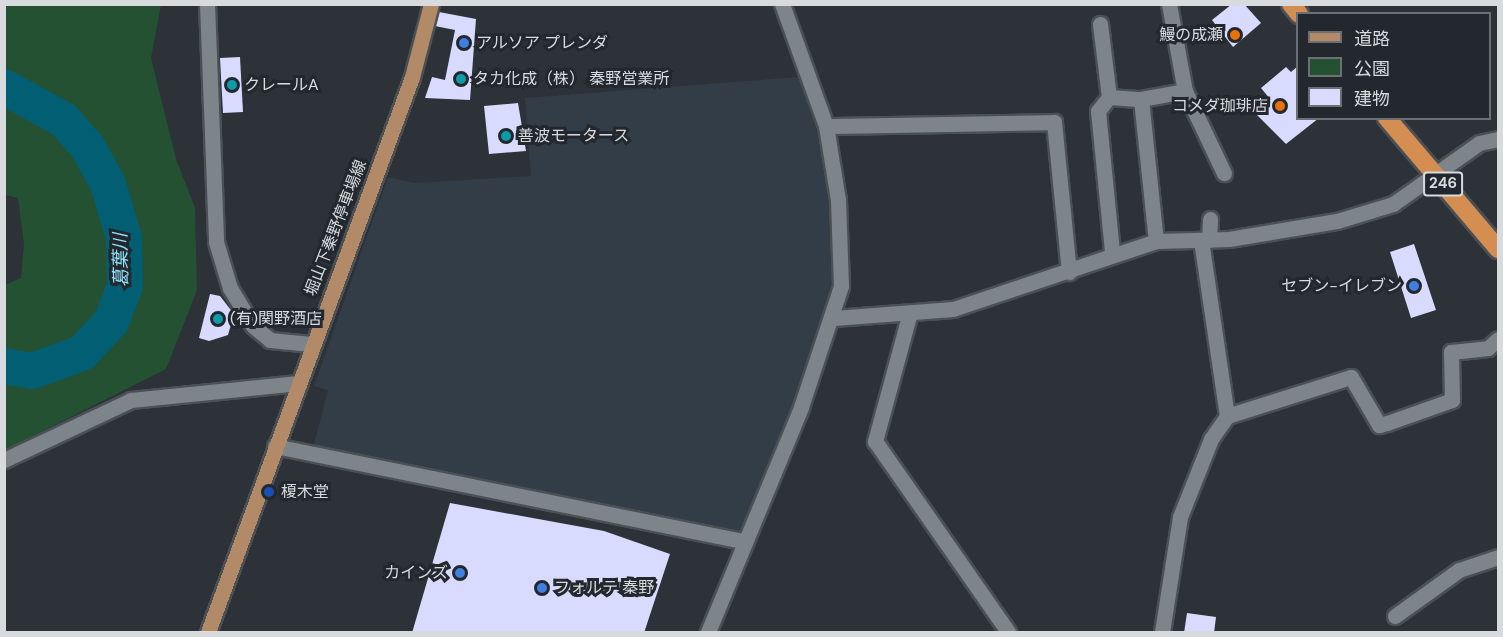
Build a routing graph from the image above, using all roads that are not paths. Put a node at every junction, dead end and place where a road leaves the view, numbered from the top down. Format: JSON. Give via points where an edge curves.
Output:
{"nodes":[{"id":1,"x":207,"y":4,"type":"edge"},
{"id":2,"x":431,"y":4,"type":"edge"},
{"id":3,"x":782,"y":4,"type":"edge"},
{"id":4,"x":1169,"y":4,"type":"edge"},
{"id":5,"x":1100,"y":24,"type":"dead end"},
{"id":6,"x":1185,"y":91,"type":"junction"},
{"id":7,"x":1109,"y":98,"type":"junction"},
{"id":8,"x":1141,"y":99,"type":"junction"},
{"id":9,"x":1389,"y":120,"type":"edge"},
{"id":10,"x":826,"y":126,"type":"junction"},
{"id":11,"x":1498,"y":139,"type":"edge"},
{"id":12,"x":1224,"y":173,"type":"dead end"},
{"id":13,"x":1434,"y":174,"type":"junction"},
{"id":14,"x":1210,"y":219,"type":"dead end"},
{"id":15,"x":1205,"y":240,"type":"junction"},
{"id":16,"x":1156,"y":241,"type":"junction"},
{"id":17,"x":1498,"y":249,"type":"edge"},
{"id":18,"x":1112,"y":252,"type":"junction"},
{"id":19,"x":1069,"y":272,"type":"junction"},
{"id":20,"x":909,"y":316,"type":"junction"},
{"id":21,"x":834,"y":318,"type":"junction"},
{"id":22,"x":1498,"y":339,"type":"edge"},
{"id":23,"x":311,"y":344,"type":"junction"},
{"id":24,"x":298,"y":383,"type":"junction"},
{"id":25,"x":1227,"y":416,"type":"junction"},
{"id":26,"x":275,"y":446,"type":"junction"},
{"id":27,"x":4,"y":460,"type":"edge"},
{"id":28,"x":746,"y":542,"type":"junction"},
{"id":29,"x":1498,"y":557,"type":"edge"},
{"id":30,"x":1395,"y":616,"type":"dead end"},
{"id":31,"x":208,"y":633,"type":"edge"},
{"id":32,"x":708,"y":633,"type":"edge"},
{"id":33,"x":1008,"y":633,"type":"edge"},
{"id":34,"x":1162,"y":633,"type":"edge"}],
"edges":[{"from":1,"to":23,"type":"street","via":[[216,242],[230,288],[253,326],[270,340]]},
{"from":2,"to":23,"type":"main road","name":"堀山下秦野停車場線","via":[[412,77]]},
{"from":3,"to":10,"type":"street"},
{"from":4,"to":6,"type":"street"},
{"from":5,"to":7,"type":"street"},
{"from":6,"to":8,"type":"street"},
{"from":6,"to":12,"type":"street"},
{"from":7,"to":8,"type":"street"},
{"from":7,"to":18,"type":"street","via":[[1098,111]]},
{"from":8,"to":16,"type":"street"},
{"from":9,"to":13,"type":"highway","number":"246"},
{"from":10,"to":19,"type":"street","via":[[1054,122]]},
{"from":10,"to":21,"type":"street","via":[[842,247]]},
{"from":11,"to":13,"type":"street","via":[[1479,143]]},
{"from":13,"to":15,"type":"street","via":[[1393,204],[1337,221]]},
{"from":13,"to":17,"type":"highway","number":"246"},
{"from":14,"to":15,"type":"street"},
{"from":15,"to":16,"type":"street"},
{"from":15,"to":25,"type":"street"},
{"from":16,"to":18,"type":"street"},
{"from":18,"to":19,"type":"street"},
{"from":19,"to":20,"type":"street","via":[[1001,297]]},
{"from":20,"to":21,"type":"street"},
{"from":20,"to":33,"type":"street","via":[[875,441]]},
{"from":21,"to":28,"type":"street"},
{"from":22,"to":25,"type":"street","via":[[1488,348],[1452,352],[1452,400],[1387,423],[1379,424],[1351,377]]},
{"from":23,"to":24,"type":"main road","name":"堀山下秦野停車場線"},
{"from":24,"to":26,"type":"main road","name":"堀山下秦野停車場線"},
{"from":24,"to":27,"type":"street","via":[[131,400]]},
{"from":25,"to":34,"type":"street","via":[[1211,439],[1180,517]]},
{"from":26,"to":28,"type":"street"},
{"from":26,"to":31,"type":"main road","name":"堀山下秦野停車場線"},
{"from":28,"to":32,"type":"street"},
{"from":29,"to":30,"type":"street","via":[[1459,570]]}]}
